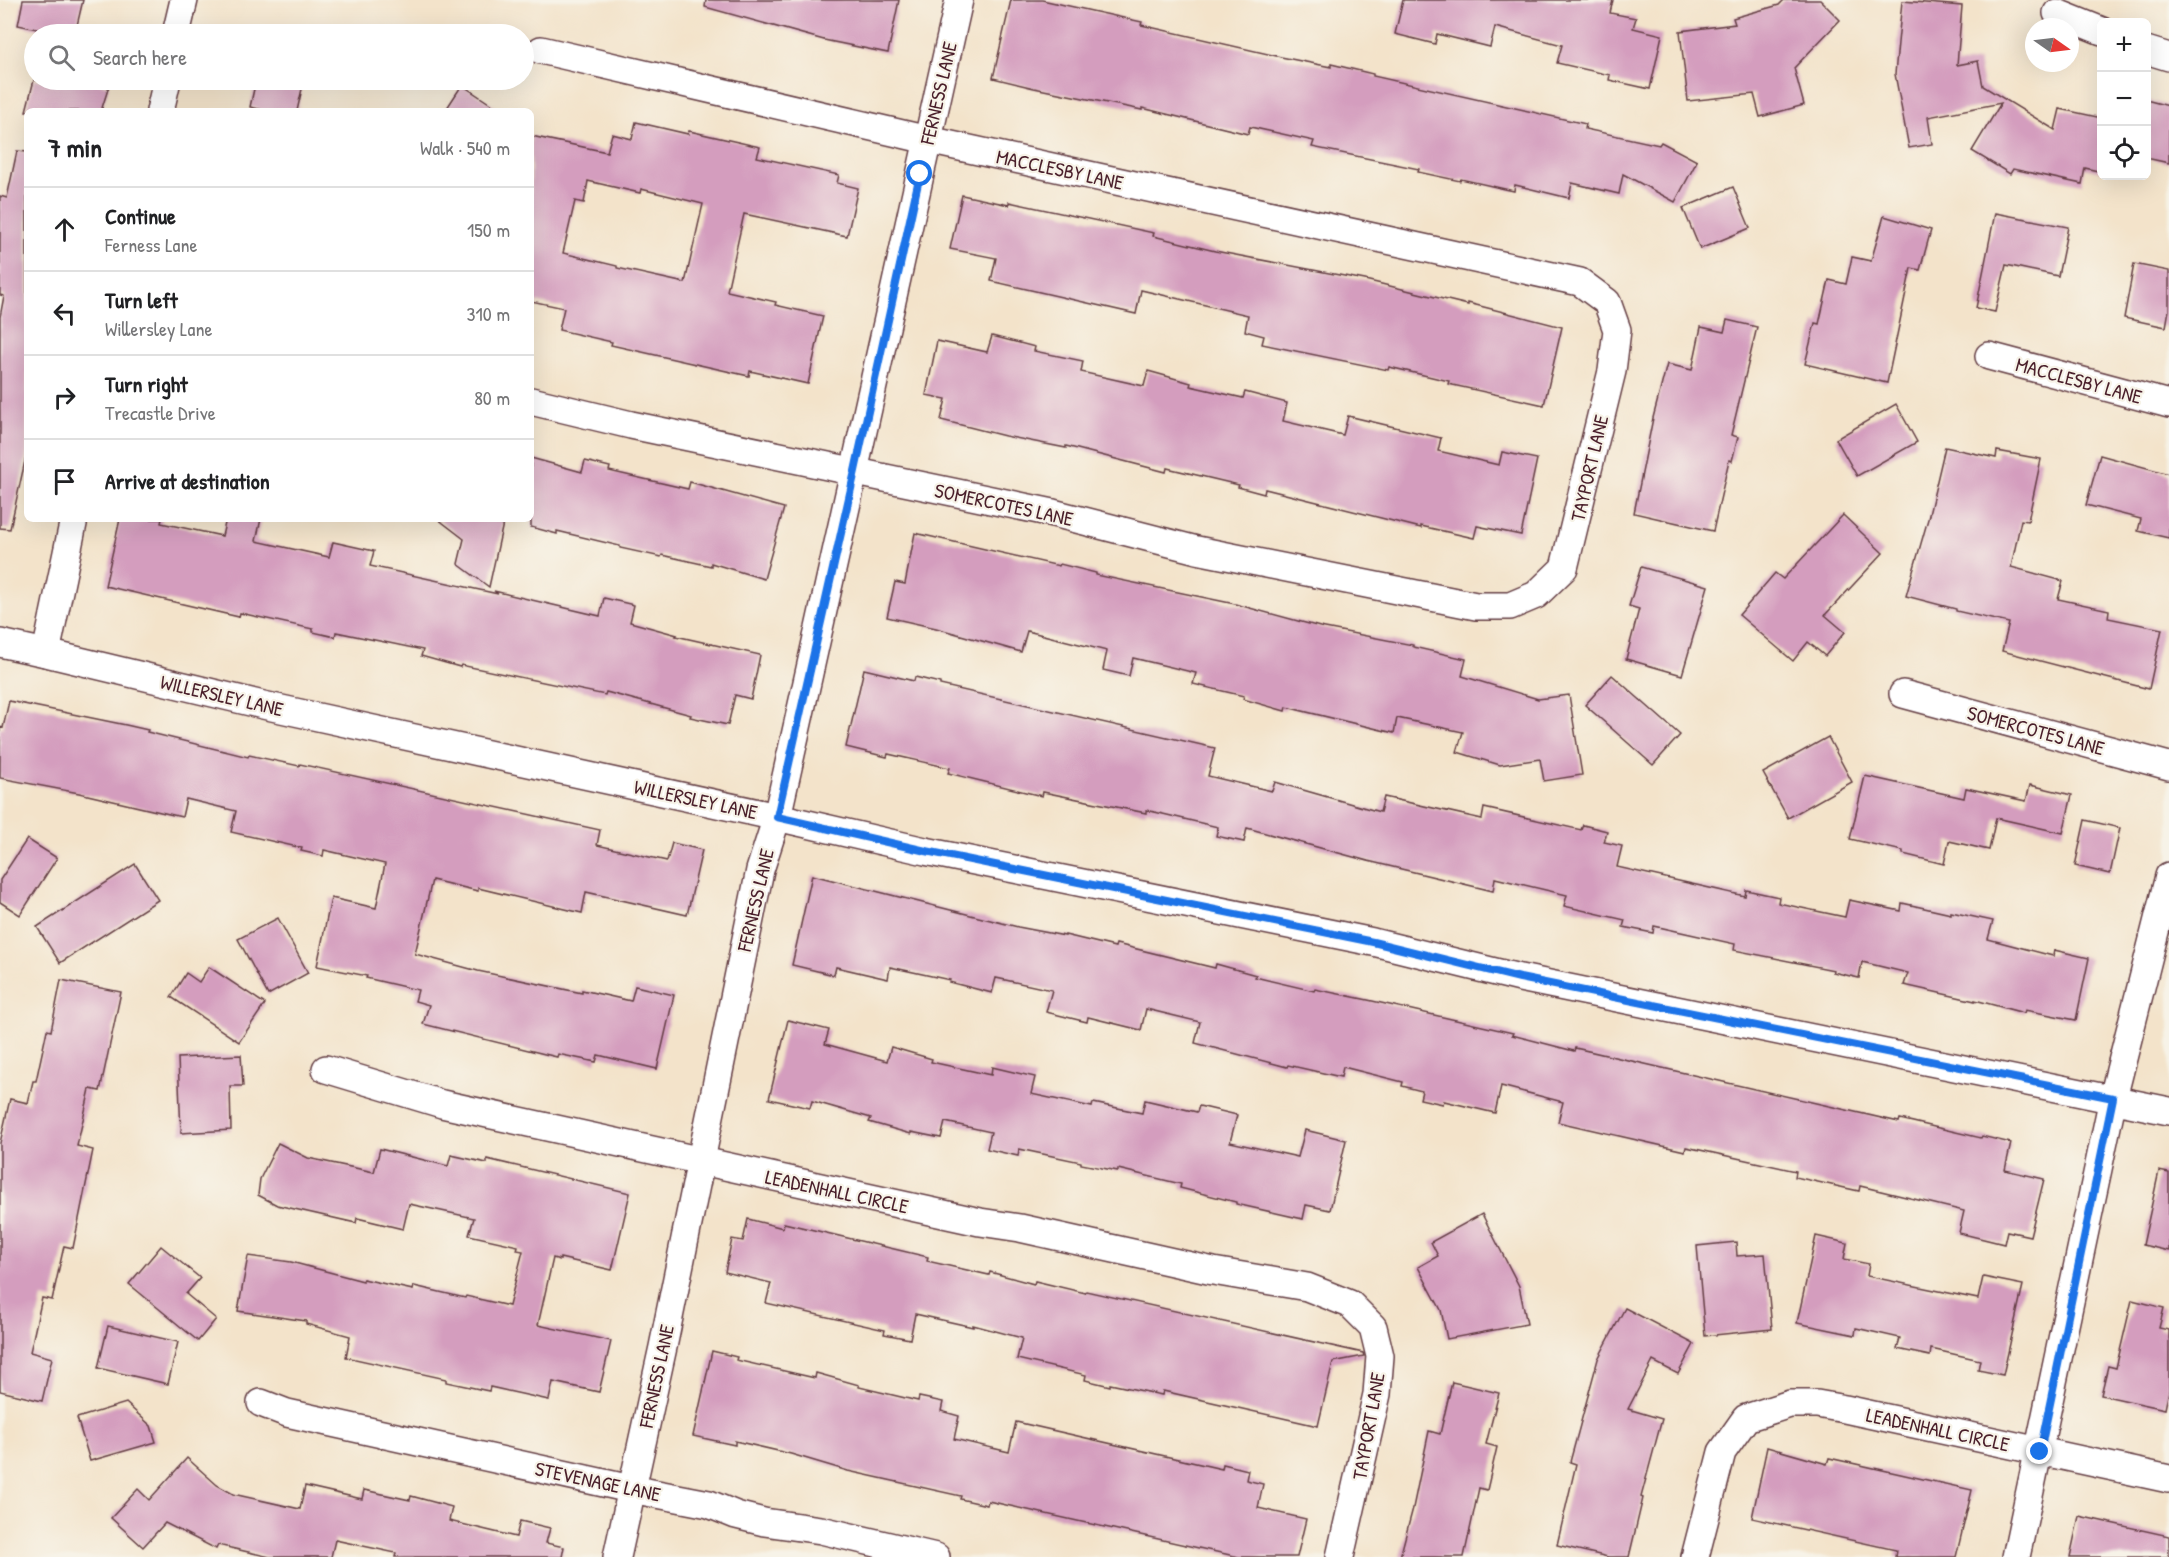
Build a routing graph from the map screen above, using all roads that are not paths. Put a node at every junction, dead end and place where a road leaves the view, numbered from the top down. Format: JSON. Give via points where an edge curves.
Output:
{"nodes":[{"id":1,"x":184,"y":0,"type":"edge"},
{"id":2,"x":959,"y":0,"type":"edge"},
{"id":3,"x":2057,"y":12,"type":"dead end"},
{"id":4,"x":178,"y":24,"type":"edge"},
{"id":5,"x":2097,"y":29,"type":"edge"},
{"id":6,"x":541,"y":50,"type":"dead end"},
{"id":7,"x":2151,"y":52,"type":"edge"},
{"id":8,"x":2169,"y":57,"type":"edge"},
{"id":9,"x":165,"y":90,"type":"edge"},
{"id":10,"x":161,"y":108,"type":"edge"},
{"id":11,"x":928,"y":140,"type":"junction"},
{"id":12,"x":1580,"y":282,"type":"joint"},
{"id":13,"x":1989,"y":356,"type":"dead end"},
{"id":14,"x":534,"y":402,"type":"edge"},
{"id":15,"x":2169,"y":404,"type":"edge"},
{"id":16,"x":855,"y":471,"type":"junction"},
{"id":17,"x":73,"y":522,"type":"edge"},
{"id":18,"x":1476,"y":606,"type":"joint"},
{"id":19,"x":0,"y":643,"type":"edge"},
{"id":20,"x":46,"y":652,"type":"junction"},
{"id":21,"x":1903,"y":694,"type":"dead end"},
{"id":22,"x":2169,"y":766,"type":"edge"},
{"id":23,"x":777,"y":817,"type":"junction"},
{"id":24,"x":2169,"y":876,"type":"edge"},
{"id":25,"x":326,"y":1069,"type":"dead end"},
{"id":26,"x":2113,"y":1098,"type":"junction"},
{"id":27,"x":2169,"y":1111,"type":"edge"},
{"id":28,"x":701,"y":1161,"type":"junction"},
{"id":29,"x":1350,"y":1304,"type":"joint"},
{"id":30,"x":261,"y":1403,"type":"dead end"},
{"id":31,"x":2040,"y":1452,"type":"junction"},
{"id":32,"x":2169,"y":1479,"type":"edge"},
{"id":33,"x":631,"y":1489,"type":"junction"},
{"id":34,"x":617,"y":1557,"type":"edge"},
{"id":35,"x":936,"y":1557,"type":"edge"},
{"id":36,"x":1340,"y":1557,"type":"edge"},
{"id":37,"x":1695,"y":1557,"type":"edge"},
{"id":38,"x":2016,"y":1557,"type":"edge"}],
"edges":[{"from":1,"to":4,"type":"street"},
{"from":2,"to":11,"type":"street","name":"FERNESS LANE"},
{"from":3,"to":5,"type":"street"},
{"from":6,"to":11,"type":"street","name":"MACCLESBY LANE"},
{"from":7,"to":8,"type":"street"},
{"from":9,"to":10,"type":"street"},
{"from":11,"to":12,"type":"street","name":"MACCLESBY LANE"},
{"from":11,"to":16,"type":"street","name":"FERNESS LANE"},
{"from":12,"to":18,"type":"street","name":"TAYPORT LANE","via":[[1607,302],[1617,330],[1612,371],[1564,568],[1536,595],[1510,606]]},
{"from":13,"to":15,"type":"street","name":"MACCLESBY LANE"},
{"from":14,"to":16,"type":"street","name":"SOMERCOTES LANE"},
{"from":16,"to":18,"type":"street","name":"SOMERCOTES LANE","via":[[1053,513],[1197,550]]},
{"from":16,"to":23,"type":"street","name":"FERNESS LANE"},
{"from":17,"to":20,"type":"street"},
{"from":19,"to":20,"type":"street","name":"WILLERSLEY LANE"},
{"from":20,"to":23,"type":"street","name":"WILLERSLEY LANE","via":[[263,705]]},
{"from":21,"to":22,"type":"street","name":"SOMERCOTES LANE"},
{"from":23,"to":26,"type":"street","name":"WILLERSLEY LANE","via":[[937,854],[1373,942],[1520,978]]},
{"from":23,"to":28,"type":"street","name":"FERNESS LANE","via":[[760,870]]},
{"from":24,"to":26,"type":"street"},
{"from":25,"to":28,"type":"street","name":"LEADENHALL CIRCLE","via":[[442,1104]]},
{"from":26,"to":27,"type":"street","name":"WILLERSLEY LANE"},
{"from":26,"to":31,"type":"street"},
{"from":28,"to":29,"type":"street","name":"LEADENHALL CIRCLE","via":[[1213,1271],[1308,1287]]},
{"from":28,"to":33,"type":"street","name":"FERNESS LANE"},
{"from":29,"to":36,"type":"street","name":"TAYPORT LANE","via":[[1373,1327],[1380,1356],[1377,1394]]},
{"from":30,"to":33,"type":"street","name":"STEVENAGE LANE","via":[[287,1413]]},
{"from":31,"to":32,"type":"street","name":"LEADENHALL CIRCLE"},
{"from":31,"to":37,"type":"street","name":"LEADENHALL CIRCLE","via":[[1845,1409],[1808,1404],[1776,1408],[1746,1418],[1722,1452]]},
{"from":31,"to":38,"type":"street"},
{"from":33,"to":34,"type":"street","name":"FERNESS LANE"},
{"from":33,"to":35,"type":"street","name":"STEVENAGE LANE","via":[[709,1504],[764,1522],[821,1530]]}]}
